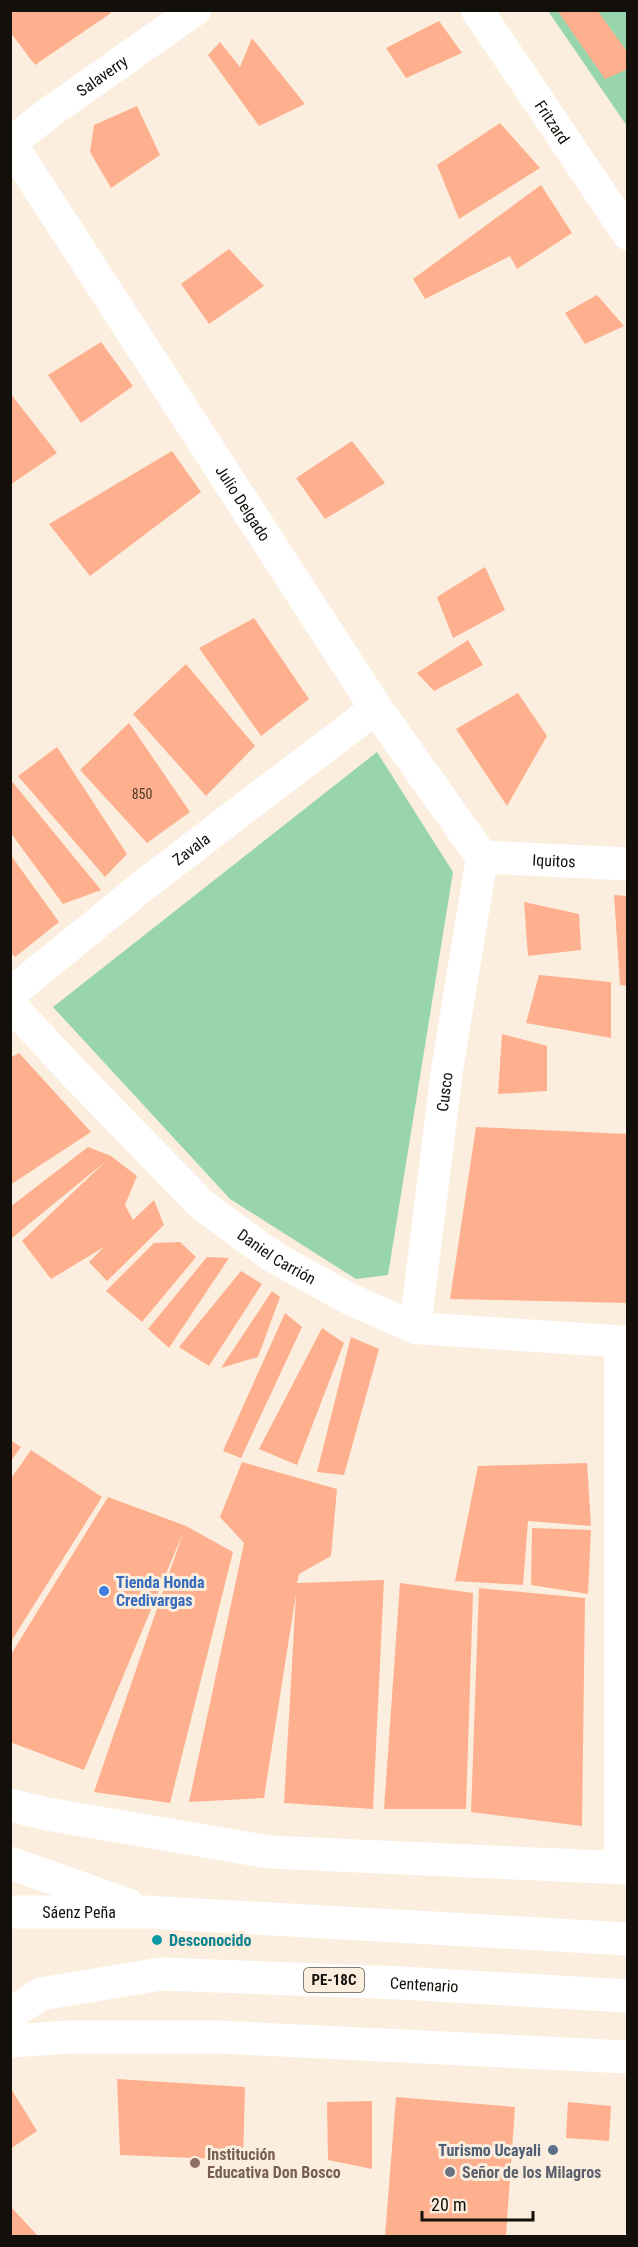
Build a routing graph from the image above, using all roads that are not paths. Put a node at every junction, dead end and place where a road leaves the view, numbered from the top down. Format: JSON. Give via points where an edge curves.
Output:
{"nodes":[{"id":1,"x":195,"y":10,"type":"edge"},
{"id":2,"x":477,"y":10,"type":"edge"},
{"id":3,"x":10,"y":143,"type":"edge"},
{"id":4,"x":627,"y":234,"type":"edge"},
{"id":5,"x":376,"y":708,"type":"junction"},
{"id":6,"x":482,"y":857,"type":"junction"},
{"id":7,"x":627,"y":864,"type":"edge"},
{"id":8,"x":10,"y":994,"type":"edge"},
{"id":9,"x":10,"y":1004,"type":"edge"},
{"id":10,"x":415,"y":1328,"type":"junction"},
{"id":11,"x":624,"y":1342,"type":"edge"},
{"id":12,"x":10,"y":1805,"type":"edge"},
{"id":13,"x":10,"y":1863,"type":"edge"},
{"id":14,"x":624,"y":1868,"type":"edge"},
{"id":15,"x":10,"y":1912,"type":"edge"},
{"id":16,"x":146,"y":1912,"type":"junction"},
{"id":17,"x":627,"y":1939,"type":"edge"},
{"id":18,"x":627,"y":1996,"type":"edge"},
{"id":19,"x":10,"y":2014,"type":"edge"},
{"id":20,"x":10,"y":2041,"type":"edge"},
{"id":21,"x":627,"y":2057,"type":"edge"}],
"edges":[{"from":1,"to":3,"type":"street","name":"Salaverry"},
{"from":2,"to":4,"type":"street","name":"Fritzard"},
{"from":3,"to":5,"type":"main road","name":"Julio Delgado"},
{"from":5,"to":6,"type":"main road","name":"Julio Delgado"},
{"from":5,"to":8,"type":"street","name":"Zavala"},
{"from":6,"to":7,"type":"main road","name":"Iquitos"},
{"from":6,"to":10,"type":"street","name":"Cusco","via":[[447,1070]]},
{"from":9,"to":10,"type":"street","name":"Daniel Carrión","via":[[202,1205],[275,1258],[350,1299]]},
{"from":10,"to":11,"type":"street","name":"Daniel Carrión"},
{"from":11,"to":14,"type":"street"},
{"from":12,"to":14,"type":"main road","via":[[269,1852]]},
{"from":13,"to":16,"type":"main road"},
{"from":15,"to":16,"type":"main road","name":"Sáenz Peña"},
{"from":16,"to":17,"type":"main road"},
{"from":18,"to":19,"type":"main road","name":"Centenario","number":"PE-18C","via":[[161,1974],[41,1994]]},
{"from":20,"to":21,"type":"main road","via":[[218,2037]]}]}
